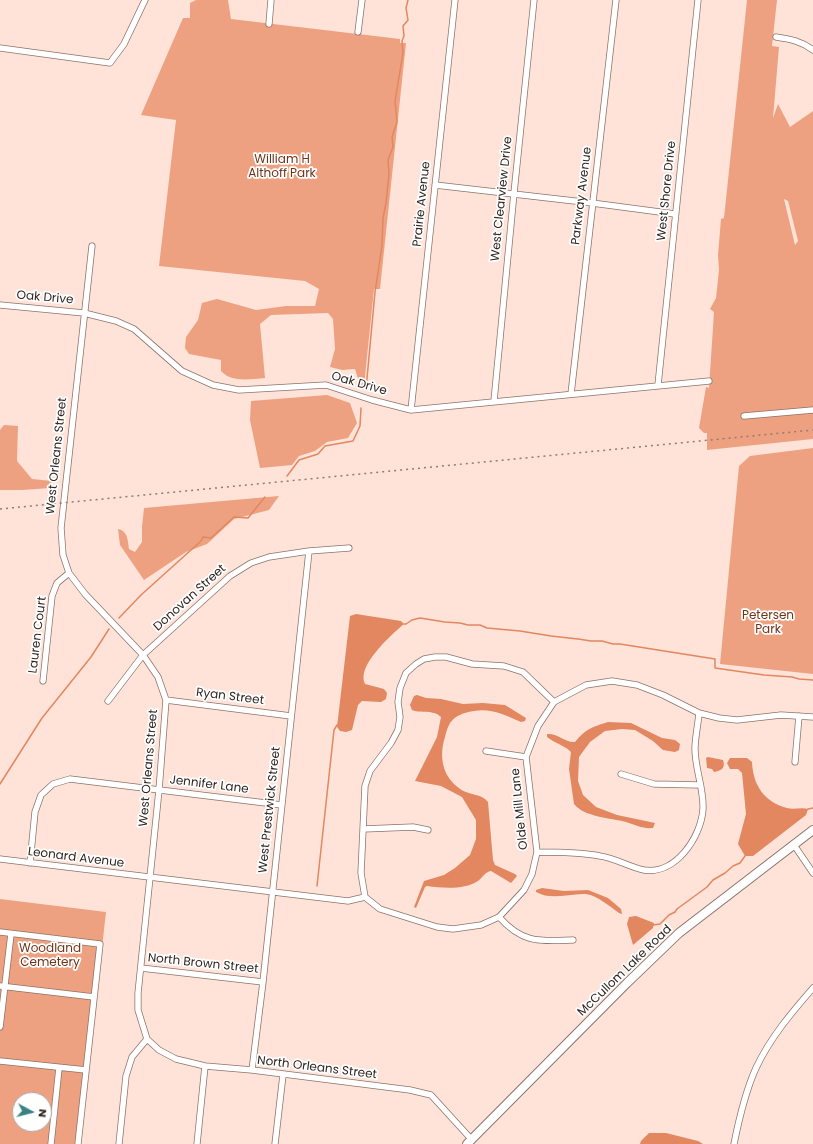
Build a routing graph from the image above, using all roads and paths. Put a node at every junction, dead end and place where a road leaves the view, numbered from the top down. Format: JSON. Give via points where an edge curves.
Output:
{"nodes":[{"id":1,"x":145,"y":0,"type":"edge"},
{"id":2,"x":271,"y":0,"type":"edge"},
{"id":3,"x":362,"y":0,"type":"edge"},
{"id":4,"x":455,"y":0,"type":"edge"},
{"id":5,"x":534,"y":0,"type":"edge"},
{"id":6,"x":616,"y":0,"type":"edge"},
{"id":7,"x":698,"y":0,"type":"edge"},
{"id":8,"x":269,"y":24,"type":"dead end"},
{"id":9,"x":358,"y":32,"type":"dead end"},
{"id":10,"x":776,"y":37,"type":"dead end"},
{"id":11,"x":0,"y":48,"type":"edge"},
{"id":12,"x":813,"y":50,"type":"edge"},
{"id":13,"x":435,"y":185,"type":"junction"},
{"id":14,"x":514,"y":193,"type":"junction"},
{"id":15,"x":592,"y":203,"type":"junction"},
{"id":16,"x":675,"y":214,"type":"junction"},
{"id":17,"x":92,"y":246,"type":"dead end"},
{"id":18,"x":0,"y":305,"type":"edge"},
{"id":19,"x":84,"y":313,"type":"junction"},
{"id":20,"x":709,"y":381,"type":"dead end"},
{"id":21,"x":658,"y":385,"type":"junction"},
{"id":22,"x":571,"y":394,"type":"junction"},
{"id":23,"x":494,"y":401,"type":"junction"},
{"id":24,"x":411,"y":410,"type":"junction"},
{"id":25,"x":813,"y":410,"type":"edge"},
{"id":26,"x":744,"y":416,"type":"dead end"},
{"id":27,"x":349,"y":548,"type":"dead end"},
{"id":28,"x":309,"y":551,"type":"junction"},
{"id":29,"x":69,"y":573,"type":"junction"},
{"id":30,"x":143,"y":655,"type":"junction"},
{"id":31,"x":43,"y":681,"type":"dead end"},
{"id":32,"x":166,"y":700,"type":"junction"},
{"id":33,"x":108,"y":701,"type":"dead end"},
{"id":34,"x":554,"y":702,"type":"junction"},
{"id":35,"x":699,"y":713,"type":"junction"},
{"id":36,"x":291,"y":716,"type":"junction"},
{"id":37,"x":799,"y":716,"type":"junction"},
{"id":38,"x":813,"y":718,"type":"edge"},
{"id":39,"x":486,"y":751,"type":"dead end"},
{"id":40,"x":526,"y":757,"type":"junction"},
{"id":41,"x":795,"y":762,"type":"dead end"},
{"id":42,"x":621,"y":774,"type":"dead end"},
{"id":43,"x":700,"y":785,"type":"junction"},
{"id":44,"x":159,"y":790,"type":"junction"},
{"id":45,"x":282,"y":804,"type":"junction"},
{"id":46,"x":363,"y":828,"type":"junction"},
{"id":47,"x":428,"y":830,"type":"dead end"},
{"id":48,"x":813,"y":830,"type":"edge"},
{"id":49,"x":794,"y":845,"type":"junction"},
{"id":50,"x":537,"y":852,"type":"junction"},
{"id":51,"x":0,"y":859,"type":"edge"},
{"id":52,"x":30,"y":863,"type":"junction"},
{"id":53,"x":813,"y":873,"type":"edge"},
{"id":54,"x":149,"y":878,"type":"junction"},
{"id":55,"x":272,"y":892,"type":"junction"},
{"id":56,"x":365,"y":897,"type":"junction"},
{"id":57,"x":499,"y":917,"type":"junction"},
{"id":58,"x":0,"y":932,"type":"edge"},
{"id":59,"x":11,"y":934,"type":"junction"},
{"id":60,"x":574,"y":940,"type":"dead end"},
{"id":61,"x":140,"y":968,"type":"junction"},
{"id":62,"x":263,"y":982,"type":"junction"},
{"id":63,"x":2,"y":986,"type":"edge"},
{"id":64,"x":813,"y":988,"type":"edge"},
{"id":65,"x":94,"y":997,"type":"junction"},
{"id":66,"x":0,"y":1027,"type":"edge"},
{"id":67,"x":147,"y":1039,"type":"junction"},
{"id":68,"x":0,"y":1061,"type":"edge"},
{"id":69,"x":205,"y":1066,"type":"junction"},
{"id":70,"x":59,"y":1068,"type":"junction"},
{"id":71,"x":86,"y":1070,"type":"junction"},
{"id":72,"x":252,"y":1070,"type":"junction"},
{"id":73,"x":284,"y":1074,"type":"junction"},
{"id":74,"x":469,"y":1142,"type":"edge"},
{"id":75,"x":51,"y":1144,"type":"edge"},
{"id":76,"x":78,"y":1144,"type":"edge"},
{"id":77,"x":119,"y":1144,"type":"edge"},
{"id":78,"x":197,"y":1144,"type":"edge"},
{"id":79,"x":274,"y":1144,"type":"edge"},
{"id":80,"x":734,"y":1144,"type":"edge"}],
"edges":[{"from":1,"to":11,"type":"street","via":[[124,44],[110,62]]},
{"from":2,"to":8,"type":"street"},
{"from":3,"to":9,"type":"street"},
{"from":4,"to":13,"type":"street","name":"Prairie Avenue"},
{"from":5,"to":14,"type":"street","name":"West Clearview Drive"},
{"from":6,"to":15,"type":"street","name":"Parkway Avenue"},
{"from":7,"to":16,"type":"street","name":"West Shore Drive"},
{"from":10,"to":12,"type":"street","via":[[792,39]]},
{"from":13,"to":14,"type":"street"},
{"from":13,"to":24,"type":"street","name":"Prairie Avenue"},
{"from":14,"to":15,"type":"street"},
{"from":14,"to":23,"type":"street","name":"West Clearview Drive"},
{"from":15,"to":16,"type":"street"},
{"from":15,"to":22,"type":"street","name":"Parkway Avenue"},
{"from":16,"to":21,"type":"street","name":"West Shore Drive"},
{"from":17,"to":19,"type":"street","name":"West Orleans Street"},
{"from":18,"to":19,"type":"street","name":"Oak Drive"},
{"from":19,"to":24,"type":"street","name":"Oak Drive","via":[[116,320],[134,329],[182,370],[213,385],[240,390],[326,385]]},
{"from":19,"to":29,"type":"street","name":"West Orleans Street","via":[[61,528],[63,555]]},
{"from":20,"to":21,"type":"street","name":"Oak Drive"},
{"from":21,"to":22,"type":"street","name":"Oak Drive"},
{"from":22,"to":23,"type":"street","name":"Oak Drive"},
{"from":23,"to":24,"type":"street","name":"Oak Drive"},
{"from":25,"to":26,"type":"street"},
{"from":27,"to":28,"type":"street","name":"Donovan Street"},
{"from":28,"to":30,"type":"street","name":"Donovan Street","via":[[269,557],[251,563],[230,576]]},
{"from":28,"to":36,"type":"street","name":"West Prestwick Street"},
{"from":29,"to":30,"type":"street","name":"West Orleans Street","via":[[85,594]]},
{"from":29,"to":31,"type":"street","name":"Lauren Court","via":[[57,583],[52,596]]},
{"from":30,"to":32,"type":"street","name":"West Orleans Street","via":[[158,676]]},
{"from":30,"to":33,"type":"street","name":"Donovan Street"},
{"from":32,"to":36,"type":"street","name":"Ryan Street"},
{"from":32,"to":44,"type":"street","name":"West Orleans Street"},
{"from":34,"to":35,"type":"street","name":"Olde Mill Lane","via":[[586,685],[612,681],[637,685]]},
{"from":34,"to":40,"type":"street","name":"Olde Mill Lane","via":[[538,726]]},
{"from":34,"to":46,"type":"street","via":[[524,672],[504,666],[472,664],[446,657],[430,658],[416,664],[406,673],[400,688],[398,730],[370,771],[365,786]]},
{"from":35,"to":37,"type":"street","name":"Olde Mill Lane","via":[[737,720],[780,715]]},
{"from":35,"to":43,"type":"street","via":[[695,749]]},
{"from":36,"to":45,"type":"street","name":"West Prestwick Street"},
{"from":37,"to":38,"type":"street","name":"Olde Mill Lane"},
{"from":37,"to":41,"type":"street"},
{"from":39,"to":40,"type":"street"},
{"from":40,"to":50,"type":"street","name":"Olde Mill Lane"},
{"from":42,"to":43,"type":"street","via":[[654,784]]},
{"from":43,"to":50,"type":"street","via":[[703,809],[696,835],[678,859],[668,866],[643,870],[601,856]]},
{"from":44,"to":45,"type":"street","name":"Jennifer Lane"},
{"from":44,"to":52,"type":"street","name":"Jennifer Lane","via":[[70,779],[53,784],[41,795],[36,812]]},
{"from":44,"to":54,"type":"street","name":"West Orleans Street"},
{"from":45,"to":55,"type":"street","name":"West Prestwick Street"},
{"from":46,"to":47,"type":"street"},
{"from":46,"to":56,"type":"street","via":[[361,873]]},
{"from":48,"to":49,"type":"street","name":"McCullom Lake Road"},
{"from":49,"to":53,"type":"street"},
{"from":49,"to":74,"type":"street","name":"McCullom Lake Road","via":[[679,933]]},
{"from":50,"to":57,"type":"street","name":"Olde Mill Lane","via":[[532,874],[524,890]]},
{"from":51,"to":52,"type":"street","name":"Leonard Avenue"},
{"from":52,"to":54,"type":"street","name":"Leonard Avenue"},
{"from":54,"to":55,"type":"street","name":"Leonard Avenue"},
{"from":54,"to":61,"type":"street","name":"West Orleans Street"},
{"from":55,"to":56,"type":"street","name":"Leonard Avenue","via":[[348,901]]},
{"from":55,"to":62,"type":"street","name":"West Prestwick Street"},
{"from":56,"to":57,"type":"street","name":"Olde Mill Lane","via":[[380,909],[437,927],[453,929],[481,925]]},
{"from":57,"to":60,"type":"street","via":[[508,927],[523,936],[539,941]]},
{"from":58,"to":59,"type":"street"},
{"from":59,"to":63,"type":"street"},
{"from":59,"to":65,"type":"street","via":[[100,944]]},
{"from":61,"to":62,"type":"street","name":"North Brown Street"},
{"from":61,"to":67,"type":"street","name":"West Orleans Street","via":[[138,1010]]},
{"from":62,"to":72,"type":"street","name":"West Prestwick Street"},
{"from":63,"to":65,"type":"street"},
{"from":63,"to":66,"type":"street"},
{"from":64,"to":80,"type":"street","via":[[780,1028],[756,1068],[740,1115]]},
{"from":65,"to":71,"type":"street"},
{"from":67,"to":69,"type":"street","name":"North Orleans Street","via":[[159,1050],[176,1059]]},
{"from":67,"to":77,"type":"street","via":[[132,1057],[126,1076]]},
{"from":68,"to":70,"type":"street"},
{"from":69,"to":72,"type":"street","name":"North Orleans Street"},
{"from":69,"to":78,"type":"street"},
{"from":70,"to":71,"type":"street"},
{"from":70,"to":75,"type":"street"},
{"from":71,"to":76,"type":"street"},
{"from":72,"to":73,"type":"street","name":"North Orleans Street"},
{"from":73,"to":74,"type":"street","name":"North Orleans Street","via":[[432,1095]]},
{"from":73,"to":79,"type":"street"}]}
